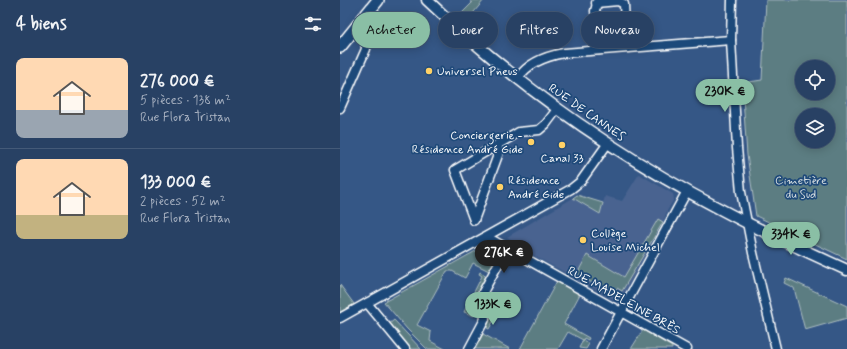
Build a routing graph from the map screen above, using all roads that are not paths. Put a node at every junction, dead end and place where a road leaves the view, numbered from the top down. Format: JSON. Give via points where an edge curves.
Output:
{"nodes":[{"id":1,"x":378,"y":0,"type":"edge"},
{"id":2,"x":427,"y":0,"type":"edge"},
{"id":3,"x":732,"y":0,"type":"edge"},
{"id":4,"x":597,"y":1,"type":"edge"},
{"id":5,"x":368,"y":12,"type":"edge"},
{"id":6,"x":624,"y":12,"type":"edge"},
{"id":7,"x":352,"y":32,"type":"edge"},
{"id":8,"x":731,"y":40,"type":"junction"},
{"id":9,"x":340,"y":47,"type":"edge"},
{"id":10,"x":366,"y":48,"type":"edge"},
{"id":11,"x":599,"y":50,"type":"junction"},
{"id":12,"x":518,"y":78,"type":"junction"},
{"id":13,"x":340,"y":108,"type":"edge"},
{"id":14,"x":558,"y":108,"type":"junction"},
{"id":15,"x":608,"y":143,"type":"junction"},
{"id":16,"x":498,"y":144,"type":"junction"},
{"id":17,"x":687,"y":191,"type":"junction"},
{"id":18,"x":747,"y":223,"type":"junction"},
{"id":19,"x":487,"y":237,"type":"junction"},
{"id":20,"x":507,"y":248,"type":"junction"},
{"id":21,"x":847,"y":270,"type":"edge"},
{"id":22,"x":366,"y":303,"type":"junction"},
{"id":23,"x":621,"y":312,"type":"junction"},
{"id":24,"x":340,"y":318,"type":"edge"},
{"id":25,"x":684,"y":348,"type":"edge"},
{"id":26,"x":405,"y":349,"type":"edge"},
{"id":27,"x":469,"y":349,"type":"edge"},
{"id":28,"x":601,"y":349,"type":"edge"},
{"id":29,"x":776,"y":349,"type":"edge"}],
"edges":[{"from":1,"to":5,"type":"main road"},
{"from":2,"to":12,"type":"street","name":"RUE DE CANNES"},
{"from":3,"to":8,"type":"street"},
{"from":4,"to":6,"type":"street","via":[[618,1],[624,4]]},
{"from":4,"to":11,"type":"street","via":[[595,11]]},
{"from":7,"to":9,"type":"main road"},
{"from":8,"to":11,"type":"street"},
{"from":8,"to":18,"type":"street","via":[[737,156]]},
{"from":10,"to":13,"type":"street"},
{"from":11,"to":12,"type":"street","via":[[547,57],[528,68]]},
{"from":12,"to":14,"type":"street","name":"RUE DE CANNES"},
{"from":14,"to":15,"type":"street","name":"RUE DE CANNES"},
{"from":14,"to":16,"type":"street","via":[[539,130],[519,132]]},
{"from":15,"to":17,"type":"street","name":"RUE DE CANNES"},
{"from":15,"to":19,"type":"street","via":[[585,177],[575,186]]},
{"from":16,"to":16,"type":"street","via":[[455,170],[474,220],[498,155]]},
{"from":17,"to":18,"type":"street","name":"RUE DE CANNES"},
{"from":17,"to":23,"type":"street"},
{"from":18,"to":21,"type":"street","name":"RUE DE CANNES"},
{"from":18,"to":29,"type":"street"},
{"from":19,"to":20,"type":"street","name":"RUE MADELEINE BRÈS"},
{"from":19,"to":22,"type":"street"},
{"from":20,"to":23,"type":"street","name":"RUE MADELEINE BRÈS"},
{"from":20,"to":27,"type":"street","via":[[483,292],[485,319]]},
{"from":22,"to":24,"type":"street"},
{"from":22,"to":26,"type":"street"},
{"from":23,"to":25,"type":"street","name":"RUE MADELEINE BRÈS"},
{"from":23,"to":28,"type":"street"}]}
